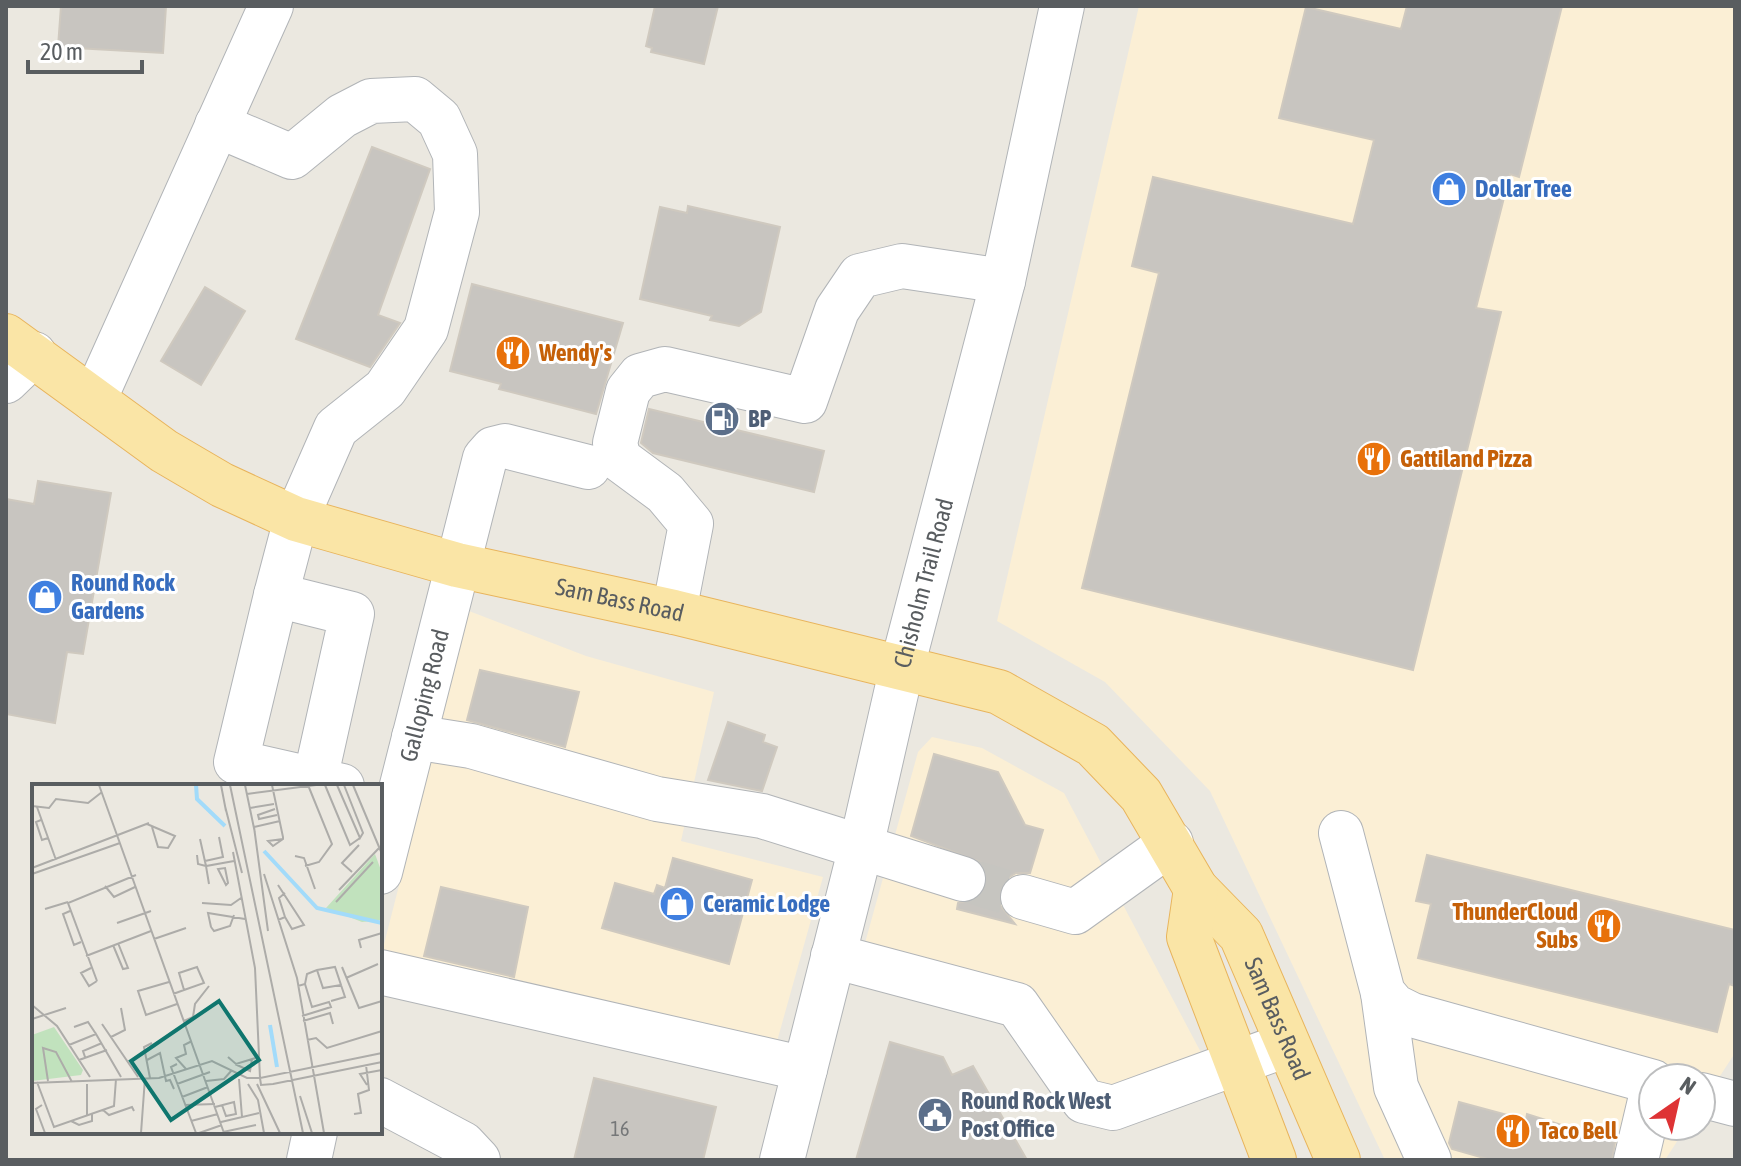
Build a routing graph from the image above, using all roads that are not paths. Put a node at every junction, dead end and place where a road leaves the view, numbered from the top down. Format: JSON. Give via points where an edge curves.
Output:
{"nodes":[{"id":1,"x":271,"y":6,"type":"edge"},
{"id":2,"x":1062,"y":6,"type":"edge"},
{"id":3,"x":217,"y":125,"type":"junction"},
{"id":4,"x":1003,"y":281,"type":"junction"},
{"id":5,"x":15,"y":357,"type":"edge"},
{"id":6,"x":94,"y":400,"type":"junction"},
{"id":7,"x":588,"y":467,"type":"dead end"},
{"id":8,"x":296,"y":519,"type":"junction"},
{"id":9,"x":457,"y":565,"type":"junction"},
{"id":10,"x":276,"y":595,"type":"junction"},
{"id":11,"x":674,"y":612,"type":"junction"},
{"id":12,"x":902,"y":667,"type":"junction"},
{"id":13,"x":414,"y":737,"type":"junction"},
{"id":14,"x":328,"y":783,"type":"edge"},
{"id":15,"x":389,"y":797,"type":"edge"},
{"id":16,"x":1341,"y":833,"type":"dead end"},
{"id":17,"x":1171,"y":843,"type":"junction"},
{"id":18,"x":861,"y":847,"type":"junction"},
{"id":19,"x":382,"y":854,"type":"edge"},
{"id":20,"x":963,"y":879,"type":"tunnel mouth"},
{"id":21,"x":1196,"y":889,"type":"junction"},
{"id":22,"x":1023,"y":897,"type":"tunnel mouth"},
{"id":23,"x":833,"y":956,"type":"junction"},
{"id":24,"x":382,"y":972,"type":"edge"},
{"id":25,"x":1383,"y":993,"type":"junction"},
{"id":26,"x":1286,"y":1045,"type":"junction"},
{"id":27,"x":1237,"y":1063,"type":"junction"},
{"id":28,"x":805,"y":1069,"type":"junction"},
{"id":29,"x":1637,"y":1080,"type":"edge"},
{"id":30,"x":382,"y":1101,"type":"edge"},
{"id":31,"x":315,"y":1134,"type":"edge"},
{"id":32,"x":309,"y":1160,"type":"edge"},
{"id":33,"x":478,"y":1160,"type":"edge"},
{"id":34,"x":782,"y":1160,"type":"edge"},
{"id":35,"x":1274,"y":1160,"type":"edge"},
{"id":36,"x":1338,"y":1160,"type":"edge"},
{"id":37,"x":1429,"y":1160,"type":"edge"}],
"edges":[{"from":1,"to":3,"type":"street"},
{"from":2,"to":4,"type":"street","name":"Chisholm Trail Road"},
{"from":3,"to":6,"type":"street"},
{"from":3,"to":8,"type":"street","via":[[292,157],[342,116],[371,101],[415,99],[439,119],[455,154],[457,212],[426,329],[385,389],[336,428]]},
{"from":4,"to":11,"type":"street","via":[[902,266],[860,276],[837,310],[805,401],[665,369],[640,376],[628,391],[615,443],[619,459],[665,493],[691,524]]},
{"from":4,"to":12,"type":"street","name":"Chisholm Trail Road"},
{"from":5,"to":6,"type":"main road","name":"Sam Bass Road"},
{"from":6,"to":8,"type":"main road","name":"Sam Bass Road","via":[[164,451]]},
{"from":7,"to":9,"type":"street","name":"Galloping Road","via":[[505,446],[493,449],[485,458]]},
{"from":8,"to":9,"type":"main road","name":"Sam Bass Road"},
{"from":8,"to":10,"type":"street"},
{"from":9,"to":11,"type":"main road","name":"Sam Bass Road"},
{"from":9,"to":13,"type":"street","name":"Galloping Road"},
{"from":10,"to":14,"type":"street","via":[[352,614]]},
{"from":10,"to":14,"type":"street","via":[[236,762]]},
{"from":11,"to":12,"type":"main road","name":"Sam Bass Road"},
{"from":12,"to":17,"type":"main road","name":"Sam Bass Road","via":[[999,692],[1093,745],[1141,795]]},
{"from":12,"to":18,"type":"street","name":"Chisholm Trail Road"},
{"from":13,"to":15,"type":"street","name":"Galloping Road"},
{"from":13,"to":18,"type":"street","via":[[471,746],[657,799],[762,816]]},
{"from":15,"to":19,"type":"street","name":"Galloping Road"},
{"from":16,"to":25,"type":"street"},
{"from":17,"to":21,"type":"main road","name":"Sam Bass Road"},
{"from":17,"to":22,"type":"street","via":[[1075,912]]},
{"from":18,"to":20,"type":"street"},
{"from":18,"to":23,"type":"street","name":"Chisholm Trail Road"},
{"from":21,"to":26,"type":"main road","name":"Sam Bass Road","via":[[1241,935]]},
{"from":21,"to":27,"type":"main road","name":"Sam Bass Road","via":[[1189,937]]},
{"from":23,"to":27,"type":"street","via":[[1017,1005],[1084,1101],[1095,1106],[1113,1108]]},
{"from":23,"to":28,"type":"street","name":"Chisholm Trail Road"},
{"from":24,"to":28,"type":"street"},
{"from":25,"to":29,"type":"street","via":[[1412,1015]]},
{"from":25,"to":37,"type":"street","via":[[1396,1087]]},
{"from":26,"to":27,"type":"street"},
{"from":26,"to":36,"type":"main road","name":"Sam Bass Road"},
{"from":27,"to":35,"type":"main road","name":"Sam Bass Road"},
{"from":28,"to":34,"type":"street","name":"Chisholm Trail Road"},
{"from":30,"to":33,"type":"street","via":[[463,1144]]},
{"from":31,"to":32,"type":"street"}]}
